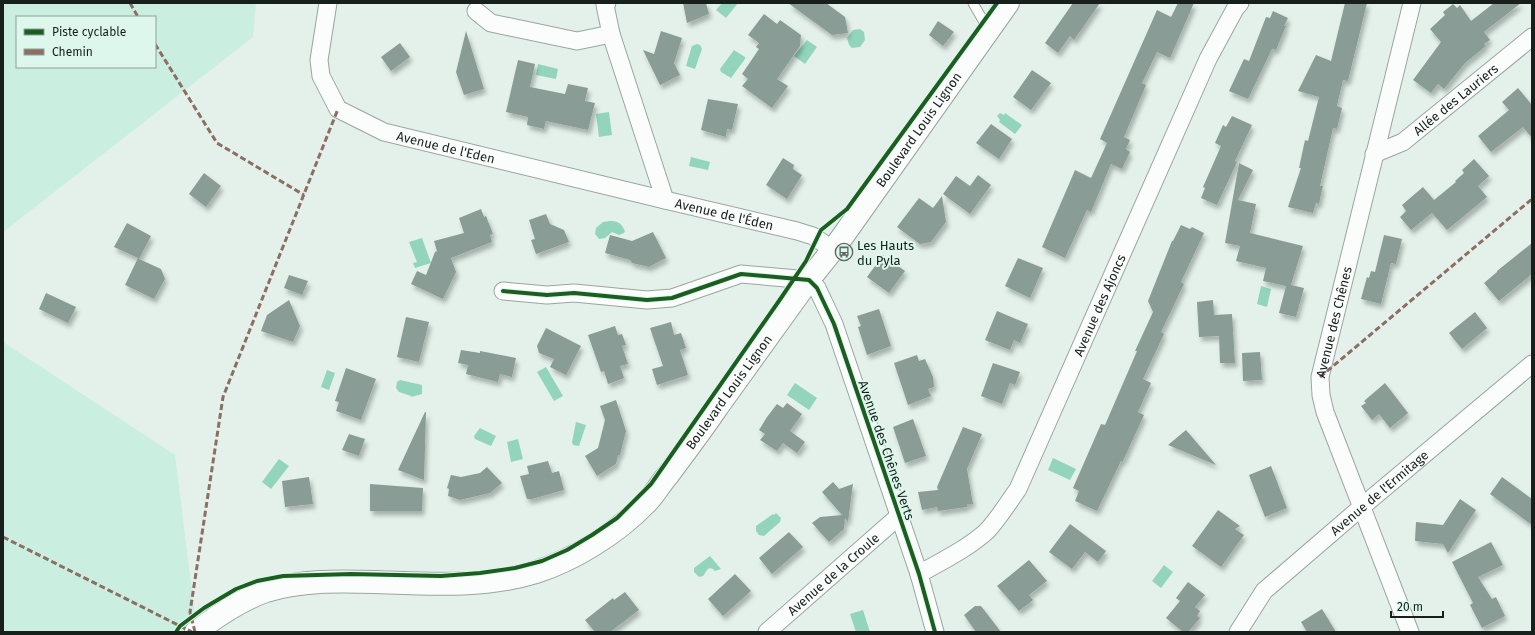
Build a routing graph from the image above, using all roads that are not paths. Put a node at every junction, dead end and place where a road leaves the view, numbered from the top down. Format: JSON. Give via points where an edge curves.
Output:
{"nodes":[{"id":1,"x":328,"y":3,"type":"edge"},
{"id":2,"x":607,"y":3,"type":"edge"},
{"id":3,"x":973,"y":3,"type":"edge"},
{"id":4,"x":1008,"y":3,"type":"edge"},
{"id":5,"x":1240,"y":3,"type":"edge"},
{"id":6,"x":1412,"y":3,"type":"edge"},
{"id":7,"x":476,"y":10,"type":"dead end"},
{"id":8,"x":989,"y":30,"type":"junction"},
{"id":9,"x":611,"y":34,"type":"junction"},
{"id":10,"x":1532,"y":37,"type":"edge"},
{"id":11,"x":1374,"y":154,"type":"junction"},
{"id":12,"x":665,"y":200,"type":"junction"},
{"id":13,"x":833,"y":250,"type":"junction"},
{"id":14,"x":809,"y":280,"type":"junction"},
{"id":15,"x":503,"y":291,"type":"dead end"},
{"id":16,"x":1532,"y":364,"type":"edge"},
{"id":17,"x":1362,"y":507,"type":"junction"},
{"id":18,"x":899,"y":516,"type":"junction"},
{"id":19,"x":919,"y":574,"type":"junction"},
{"id":20,"x":196,"y":632,"type":"edge"},
{"id":21,"x":767,"y":632,"type":"edge"},
{"id":22,"x":935,"y":632,"type":"edge"},
{"id":23,"x":1238,"y":632,"type":"edge"},
{"id":24,"x":1410,"y":632,"type":"edge"}],
"edges":[{"from":1,"to":12,"type":"street","name":"Avenue de l'Eden","via":[[319,60],[321,76],[338,109],[384,132]]},
{"from":2,"to":9,"type":"street","name":"Avenue de l'Éden","via":[[605,5]]},
{"from":3,"to":8,"type":"lane"},
{"from":4,"to":8,"type":"main road","name":"Boulevard Louis Lignon"},
{"from":5,"to":19,"type":"street","name":"Avenue des Ajoncs","via":[[1208,59],[1018,489],[986,531],[961,551]]},
{"from":6,"to":11,"type":"street","name":"Avenue des Chênes"},
{"from":7,"to":9,"type":"street","via":[[492,24],[577,41]]},
{"from":8,"to":13,"type":"main road","name":"Boulevard Louis Lignon"},
{"from":9,"to":12,"type":"street","name":"Avenue de l'Éden"},
{"from":10,"to":11,"type":"street","name":"Allée des Lauriers","via":[[1403,142]]},
{"from":11,"to":17,"type":"street","name":"Avenue des Chênes","via":[[1320,377],[1325,412]]},
{"from":12,"to":13,"type":"street","name":"Avenue de l'Éden","via":[[797,231],[813,236]]},
{"from":13,"to":14,"type":"main road","name":"Boulevard Louis Lignon"},
{"from":14,"to":15,"type":"street","via":[[741,274],[672,298],[647,300],[574,293],[546,295]]},
{"from":14,"to":18,"type":"street","name":"Avenue des Chênes Verts","via":[[816,288],[834,324]]},
{"from":14,"to":20,"type":"main road","name":"Boulevard Louis Lignon","via":[[646,503],[599,541],[537,571],[487,582],[423,584],[340,581],[266,591],[220,614]]},
{"from":16,"to":17,"type":"street","name":"Avenue de l'Ermitage"},
{"from":17,"to":23,"type":"street","name":"Avenue de l'Ermitage","via":[[1264,591]]},
{"from":17,"to":24,"type":"street","name":"Avenue des Chênes"},
{"from":18,"to":19,"type":"street","name":"Avenue des Chênes Verts"},
{"from":18,"to":21,"type":"street","name":"Avenue de la Croule"},
{"from":19,"to":22,"type":"street","name":"Avenue des Chênes Verts"}]}
